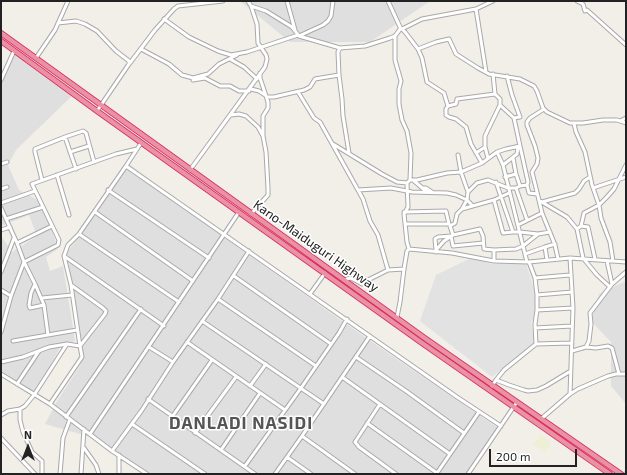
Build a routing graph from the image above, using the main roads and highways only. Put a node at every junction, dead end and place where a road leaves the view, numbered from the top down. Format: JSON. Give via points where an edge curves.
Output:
{"nodes":[{"id":1,"x":1,"y":32,"type":"edge"},
{"id":2,"x":1,"y":41,"type":"edge"},
{"id":3,"x":610,"y":474,"type":"edge"},
{"id":4,"x":621,"y":474,"type":"edge"}],
"edges":[{"from":1,"to":4,"type":"highway","name":"Kano-Maiduguri Highway","via":[[492,386]]},
{"from":2,"to":3,"type":"highway","name":"Kano-Maiduguri Highway","via":[[141,143]]}]}
